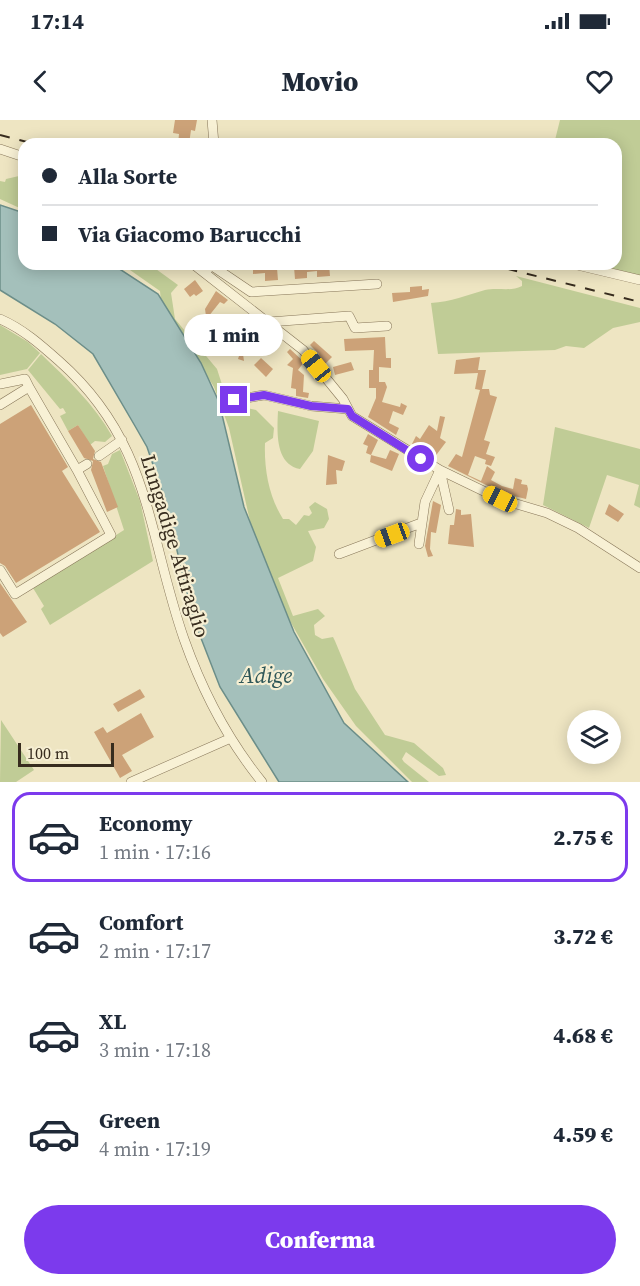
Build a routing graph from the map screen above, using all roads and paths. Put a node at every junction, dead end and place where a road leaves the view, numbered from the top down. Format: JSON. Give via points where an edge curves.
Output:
{"nodes":[{"id":1,"x":212,"y":120,"type":"edge"},
{"id":2,"x":214,"y":138,"type":"edge"},
{"id":3,"x":0,"y":149,"type":"edge"},
{"id":4,"x":18,"y":155,"type":"edge"},
{"id":5,"x":212,"y":270,"type":"edge"},
{"id":6,"x":214,"y":270,"type":"edge"},
{"id":7,"x":598,"y":270,"type":"edge"},
{"id":8,"x":640,"y":280,"type":"edge"},
{"id":9,"x":377,"y":284,"type":"dead end"},
{"id":10,"x":0,"y":319,"type":"edge"},
{"id":11,"x":269,"y":322,"type":"junction"},
{"id":12,"x":387,"y":326,"type":"dead end"},
{"id":13,"x":0,"y":384,"type":"edge"},
{"id":14,"x":29,"y":387,"type":"junction"},
{"id":15,"x":234,"y":400,"type":"dead end"},
{"id":16,"x":0,"y":405,"type":"edge"},
{"id":17,"x":348,"y":409,"type":"junction"},
{"id":18,"x":122,"y":440,"type":"junction"},
{"id":19,"x":99,"y":456,"type":"dead end"},
{"id":20,"x":87,"y":464,"type":"dead end"},
{"id":21,"x":77,"y":470,"type":"junction"},
{"id":22,"x":440,"y":470,"type":"junction"},
{"id":23,"x":449,"y":510,"type":"dead end"},
{"id":24,"x":422,"y":523,"type":"junction"},
{"id":25,"x":419,"y":544,"type":"dead end"},
{"id":26,"x":339,"y":554,"type":"dead end"},
{"id":27,"x":640,"y":568,"type":"edge"},
{"id":28,"x":0,"y":570,"type":"edge"},
{"id":29,"x":231,"y":738,"type":"junction"},
{"id":30,"x":131,"y":782,"type":"edge"},
{"id":31,"x":262,"y":782,"type":"edge"}],
"edges":[{"from":1,"to":2,"type":"street"},
{"from":3,"to":4,"type":"street"},
{"from":5,"to":11,"type":"street"},
{"from":6,"to":9,"type":"street","via":[[251,292]]},
{"from":7,"to":8,"type":"street"},
{"from":10,"to":18,"type":"street","name":"Lungadige Attiraglio","via":[[34,338],[85,384]]},
{"from":11,"to":12,"type":"street","via":[[349,316],[355,328]]},
{"from":11,"to":17,"type":"street","via":[[303,350]]},
{"from":13,"to":14,"type":"street","via":[[25,380]]},
{"from":14,"to":16,"type":"street"},
{"from":14,"to":21,"type":"street"},
{"from":15,"to":17,"type":"street","via":[[264,395],[311,406]]},
{"from":17,"to":22,"type":"street","via":[[352,416]]},
{"from":18,"to":19,"type":"street"},
{"from":18,"to":29,"type":"street","name":"Lungadige Attiraglio","via":[[153,524],[183,636]]},
{"from":20,"to":21,"type":"street"},
{"from":21,"to":28,"type":"street","via":[[111,535],[15,594]]},
{"from":22,"to":23,"type":"street"},
{"from":22,"to":24,"type":"street","via":[[425,502]]},
{"from":22,"to":27,"type":"street","via":[[500,499],[547,513],[578,528]]},
{"from":24,"to":25,"type":"street"},
{"from":24,"to":26,"type":"street"},
{"from":29,"to":30,"type":"street"},
{"from":29,"to":31,"type":"street","name":"Lungadige Attiraglio"}]}
